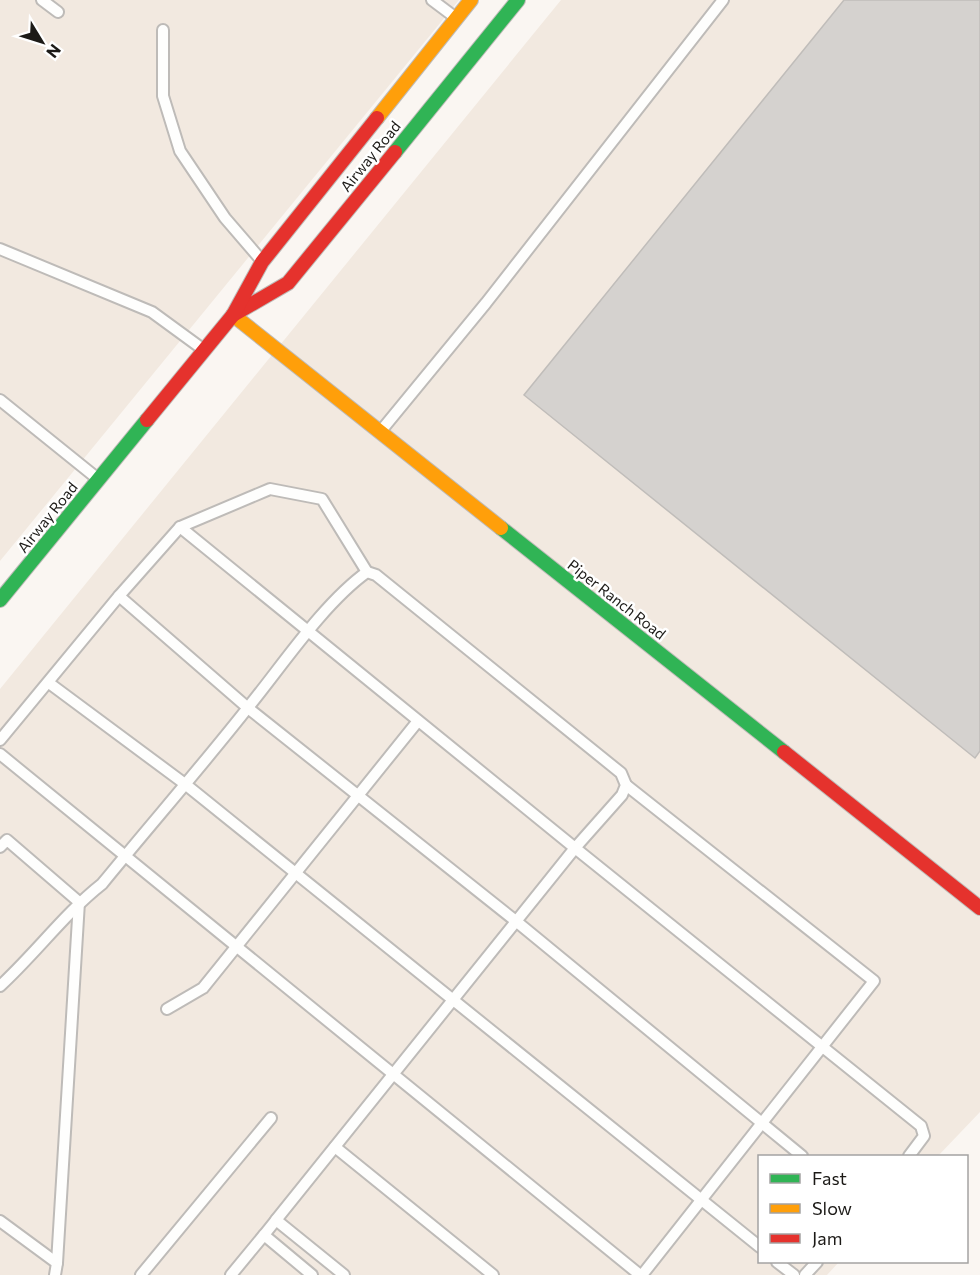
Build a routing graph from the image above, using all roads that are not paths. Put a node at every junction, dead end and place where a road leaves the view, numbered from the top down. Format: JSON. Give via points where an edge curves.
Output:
{"nodes":[{"id":1,"x":42,"y":0,"type":"edge"},
{"id":2,"x":432,"y":0,"type":"edge"},
{"id":3,"x":471,"y":0,"type":"edge"},
{"id":4,"x":518,"y":0,"type":"edge"},
{"id":5,"x":723,"y":0,"type":"edge"},
{"id":6,"x":58,"y":12,"type":"dead end"},
{"id":7,"x":456,"y":18,"type":"junction"},
{"id":8,"x":163,"y":30,"type":"dead end"},
{"id":9,"x":0,"y":249,"type":"edge"},
{"id":10,"x":262,"y":262,"type":"junction"},
{"id":11,"x":233,"y":315,"type":"junction"},
{"id":12,"x":204,"y":350,"type":"junction"},
{"id":13,"x":0,"y":400,"type":"edge"},
{"id":14,"x":380,"y":432,"type":"junction"},
{"id":15,"x":98,"y":479,"type":"junction"},
{"id":16,"x":180,"y":527,"type":"junction"},
{"id":17,"x":367,"y":572,"type":"junction"},
{"id":18,"x":119,"y":596,"type":"junction"},
{"id":19,"x":0,"y":600,"type":"edge"},
{"id":20,"x":308,"y":632,"type":"junction"},
{"id":21,"x":49,"y":683,"type":"junction"},
{"id":22,"x":248,"y":708,"type":"junction"},
{"id":23,"x":418,"y":722,"type":"junction"},
{"id":24,"x":0,"y":740,"type":"edge"},
{"id":25,"x":0,"y":754,"type":"edge"},
{"id":26,"x":185,"y":783,"type":"junction"},
{"id":27,"x":626,"y":785,"type":"junction"},
{"id":28,"x":358,"y":796,"type":"junction"},
{"id":29,"x":2,"y":841,"type":"edge"},
{"id":30,"x":575,"y":848,"type":"junction"},
{"id":31,"x":125,"y":856,"type":"junction"},
{"id":32,"x":296,"y":873,"type":"junction"},
{"id":33,"x":79,"y":902,"type":"junction"},
{"id":34,"x":980,"y":908,"type":"edge"},
{"id":35,"x":517,"y":922,"type":"junction"},
{"id":36,"x":236,"y":947,"type":"junction"},
{"id":37,"x":0,"y":986,"type":"edge"},
{"id":38,"x":454,"y":1000,"type":"junction"},
{"id":39,"x":168,"y":1009,"type":"dead end"},
{"id":40,"x":823,"y":1047,"type":"junction"},
{"id":41,"x":394,"y":1075,"type":"junction"},
{"id":42,"x":271,"y":1118,"type":"dead end"},
{"id":43,"x":762,"y":1124,"type":"junction"},
{"id":44,"x":335,"y":1147,"type":"junction"},
{"id":45,"x":801,"y":1155,"type":"edge"},
{"id":46,"x":910,"y":1155,"type":"edge"},
{"id":47,"x":701,"y":1200,"type":"junction"},
{"id":48,"x":276,"y":1220,"type":"junction"},
{"id":49,"x":0,"y":1221,"type":"edge"},
{"id":50,"x":264,"y":1235,"type":"junction"},
{"id":51,"x":758,"y":1247,"type":"edge"},
{"id":52,"x":778,"y":1263,"type":"edge"},
{"id":53,"x":816,"y":1263,"type":"edge"},
{"id":54,"x":56,"y":1269,"type":"edge"},
{"id":55,"x":141,"y":1275,"type":"edge"},
{"id":56,"x":231,"y":1275,"type":"edge"},
{"id":57,"x":312,"y":1275,"type":"edge"},
{"id":58,"x":344,"y":1275,"type":"edge"},
{"id":59,"x":493,"y":1275,"type":"edge"},
{"id":60,"x":641,"y":1275,"type":"edge"},
{"id":61,"x":794,"y":1275,"type":"edge"},
{"id":62,"x":805,"y":1275,"type":"edge"}],
"edges":[{"from":1,"to":6,"type":"lane"},
{"from":2,"to":7,"type":"lane"},
{"from":3,"to":7,"type":"street","name":"Airway Road"},
{"from":4,"to":11,"type":"street","name":"Airway Road","via":[[288,283]]},
{"from":5,"to":14,"type":"lane"},
{"from":7,"to":10,"type":"street","name":"Airway Road"},
{"from":8,"to":10,"type":"lane","via":[[163,96],[180,151],[225,218]]},
{"from":9,"to":12,"type":"lane","via":[[152,312]]},
{"from":10,"to":11,"type":"street","name":"Airway Road"},
{"from":11,"to":12,"type":"street","name":"Airway Road"},
{"from":11,"to":14,"type":"street","name":"Piper Ranch Road"},
{"from":12,"to":15,"type":"street","name":"Airway Road"},
{"from":13,"to":15,"type":"lane"},
{"from":14,"to":34,"type":"street","name":"Piper Ranch Road"},
{"from":15,"to":19,"type":"street","name":"Airway Road"},
{"from":16,"to":17,"type":"lane","via":[[270,489],[322,499]]},
{"from":16,"to":18,"type":"lane"},
{"from":16,"to":20,"type":"lane"},
{"from":17,"to":20,"type":"lane"},
{"from":17,"to":27,"type":"lane","via":[[376,575],[621,773]]},
{"from":18,"to":21,"type":"lane"},
{"from":18,"to":22,"type":"lane"},
{"from":20,"to":22,"type":"lane"},
{"from":20,"to":23,"type":"lane"},
{"from":21,"to":24,"type":"lane"},
{"from":21,"to":26,"type":"lane"},
{"from":22,"to":26,"type":"lane"},
{"from":22,"to":28,"type":"lane"},
{"from":23,"to":28,"type":"lane"},
{"from":23,"to":30,"type":"lane"},
{"from":25,"to":31,"type":"lane"},
{"from":26,"to":31,"type":"lane"},
{"from":26,"to":32,"type":"lane"},
{"from":27,"to":30,"type":"lane","via":[[622,795]]},
{"from":27,"to":40,"type":"lane","via":[[874,981]]},
{"from":28,"to":32,"type":"lane"},
{"from":28,"to":35,"type":"lane"},
{"from":29,"to":33,"type":"lane"},
{"from":30,"to":35,"type":"lane"},
{"from":30,"to":40,"type":"lane"},
{"from":31,"to":33,"type":"lane","via":[[102,884]]},
{"from":31,"to":36,"type":"lane"},
{"from":32,"to":36,"type":"lane"},
{"from":32,"to":38,"type":"lane"},
{"from":33,"to":37,"type":"lane"},
{"from":33,"to":54,"type":"lane"},
{"from":35,"to":38,"type":"lane"},
{"from":35,"to":43,"type":"lane"},
{"from":36,"to":39,"type":"lane","via":[[203,988]]},
{"from":36,"to":41,"type":"lane"},
{"from":38,"to":41,"type":"lane"},
{"from":38,"to":47,"type":"lane"},
{"from":40,"to":43,"type":"lane"},
{"from":40,"to":46,"type":"lane","via":[[921,1126],[924,1136]]},
{"from":41,"to":44,"type":"lane"},
{"from":41,"to":60,"type":"lane"},
{"from":42,"to":55,"type":"lane"},
{"from":43,"to":45,"type":"lane"},
{"from":43,"to":47,"type":"lane"},
{"from":44,"to":48,"type":"lane"},
{"from":44,"to":59,"type":"lane"},
{"from":47,"to":51,"type":"lane"},
{"from":47,"to":60,"type":"lane"},
{"from":48,"to":50,"type":"lane"},
{"from":48,"to":58,"type":"lane"},
{"from":49,"to":54,"type":"lane"},
{"from":50,"to":56,"type":"lane"},
{"from":50,"to":57,"type":"lane"},
{"from":52,"to":61,"type":"lane"},
{"from":53,"to":62,"type":"lane"}]}
